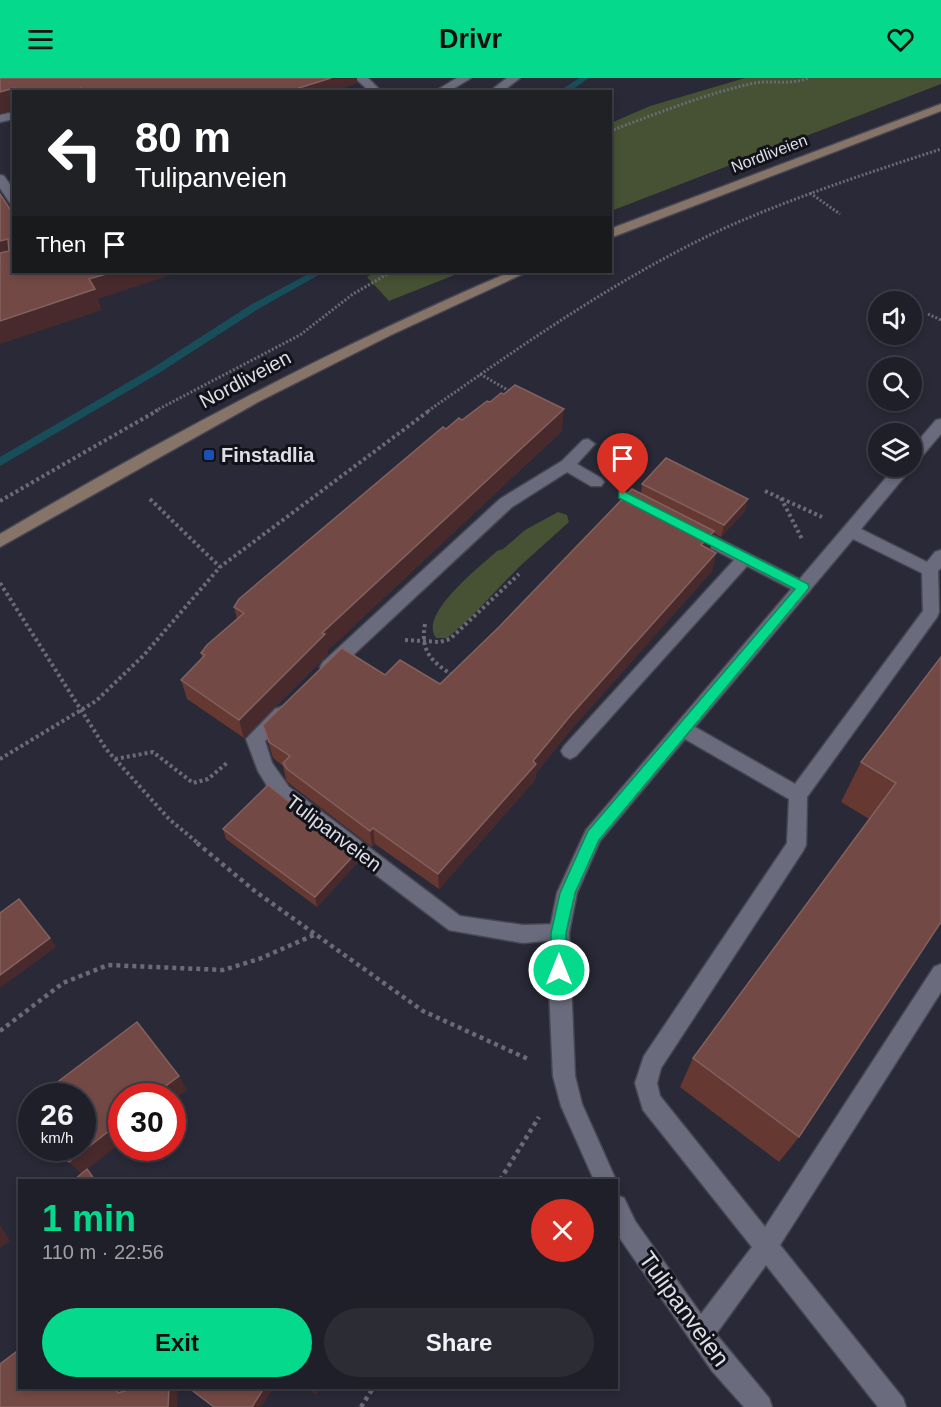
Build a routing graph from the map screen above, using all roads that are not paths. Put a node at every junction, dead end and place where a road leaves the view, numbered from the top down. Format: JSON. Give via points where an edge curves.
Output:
{"nodes":[{"id":1,"x":361,"y":78,"type":"edge"},
{"id":2,"x":465,"y":78,"type":"edge"},
{"id":3,"x":514,"y":78,"type":"edge"},
{"id":4,"x":374,"y":90,"type":"edge"},
{"id":5,"x":443,"y":90,"type":"edge"},
{"id":6,"x":497,"y":90,"type":"edge"},
{"id":7,"x":941,"y":107,"type":"edge"},
{"id":8,"x":0,"y":178,"type":"edge"},
{"id":9,"x":12,"y":197,"type":"edge"},
{"id":10,"x":612,"y":233,"type":"edge"},
{"id":11,"x":518,"y":273,"type":"edge"},
{"id":12,"x":941,"y":424,"type":"edge"},
{"id":13,"x":588,"y":444,"type":"dead end"},
{"id":14,"x":922,"y":446,"type":"edge"},
{"id":15,"x":567,"y":465,"type":"junction"},
{"id":16,"x":896,"y":477,"type":"edge"},
{"id":17,"x":596,"y":482,"type":"dead end"},
{"id":18,"x":674,"y":521,"type":"edge"},
{"id":19,"x":851,"y":531,"type":"junction"},
{"id":20,"x":0,"y":541,"type":"edge"},
{"id":21,"x":745,"y":558,"type":"junction"},
{"id":22,"x":935,"y":563,"type":"edge"},
{"id":23,"x":803,"y":588,"type":"junction"},
{"id":24,"x":319,"y":676,"type":"edge"},
{"id":25,"x":295,"y":700,"type":"edge"},
{"id":26,"x":683,"y":729,"type":"junction"},
{"id":27,"x":570,"y":751,"type":"dead end"},
{"id":28,"x":798,"y":795,"type":"junction"},
{"id":29,"x":559,"y":933,"type":"junction"},
{"id":30,"x":941,"y":974,"type":"edge"},
{"id":31,"x":605,"y":1179,"type":"edge"},
{"id":32,"x":618,"y":1210,"type":"edge"},
{"id":33,"x":766,"y":1245,"type":"junction"},
{"id":34,"x":701,"y":1334,"type":"junction"},
{"id":35,"x":760,"y":1407,"type":"edge"},
{"id":36,"x":894,"y":1407,"type":"edge"}],
"edges":[{"from":1,"to":4,"type":"street"},
{"from":2,"to":5,"type":"street"},
{"from":3,"to":6,"type":"street"},
{"from":7,"to":10,"type":"main road","name":"Nordliveien"},
{"from":8,"to":9,"type":"street"},
{"from":11,"to":20,"type":"main road","name":"Nordliveien","via":[[258,394]]},
{"from":12,"to":14,"type":"street"},
{"from":13,"to":15,"type":"street"},
{"from":15,"to":17,"type":"street"},
{"from":15,"to":24,"type":"street","via":[[506,503]]},
{"from":16,"to":19,"type":"street"},
{"from":18,"to":21,"type":"street"},
{"from":19,"to":22,"type":"street"},
{"from":19,"to":23,"type":"street"},
{"from":21,"to":23,"type":"street"},
{"from":21,"to":27,"type":"street"},
{"from":22,"to":28,"type":"street","via":[[931,612]]},
{"from":23,"to":26,"type":"street"},
{"from":25,"to":29,"type":"street","name":"Tulipanveien","via":[[255,739],[264,766],[282,794],[456,924],[523,934]]},
{"from":26,"to":28,"type":"street"},
{"from":26,"to":29,"type":"street","via":[[593,836],[567,893]]},
{"from":28,"to":33,"type":"street","via":[[796,845],[652,1064],[646,1083],[651,1102]]},
{"from":29,"to":31,"type":"street","via":[[564,1076],[572,1106]]},
{"from":30,"to":33,"type":"street"},
{"from":32,"to":34,"type":"street","name":"Tulipanveien","via":[[627,1229]]},
{"from":33,"to":34,"type":"street"},
{"from":33,"to":36,"type":"street"},
{"from":34,"to":35,"type":"street","name":"Tulipanveien"}]}
